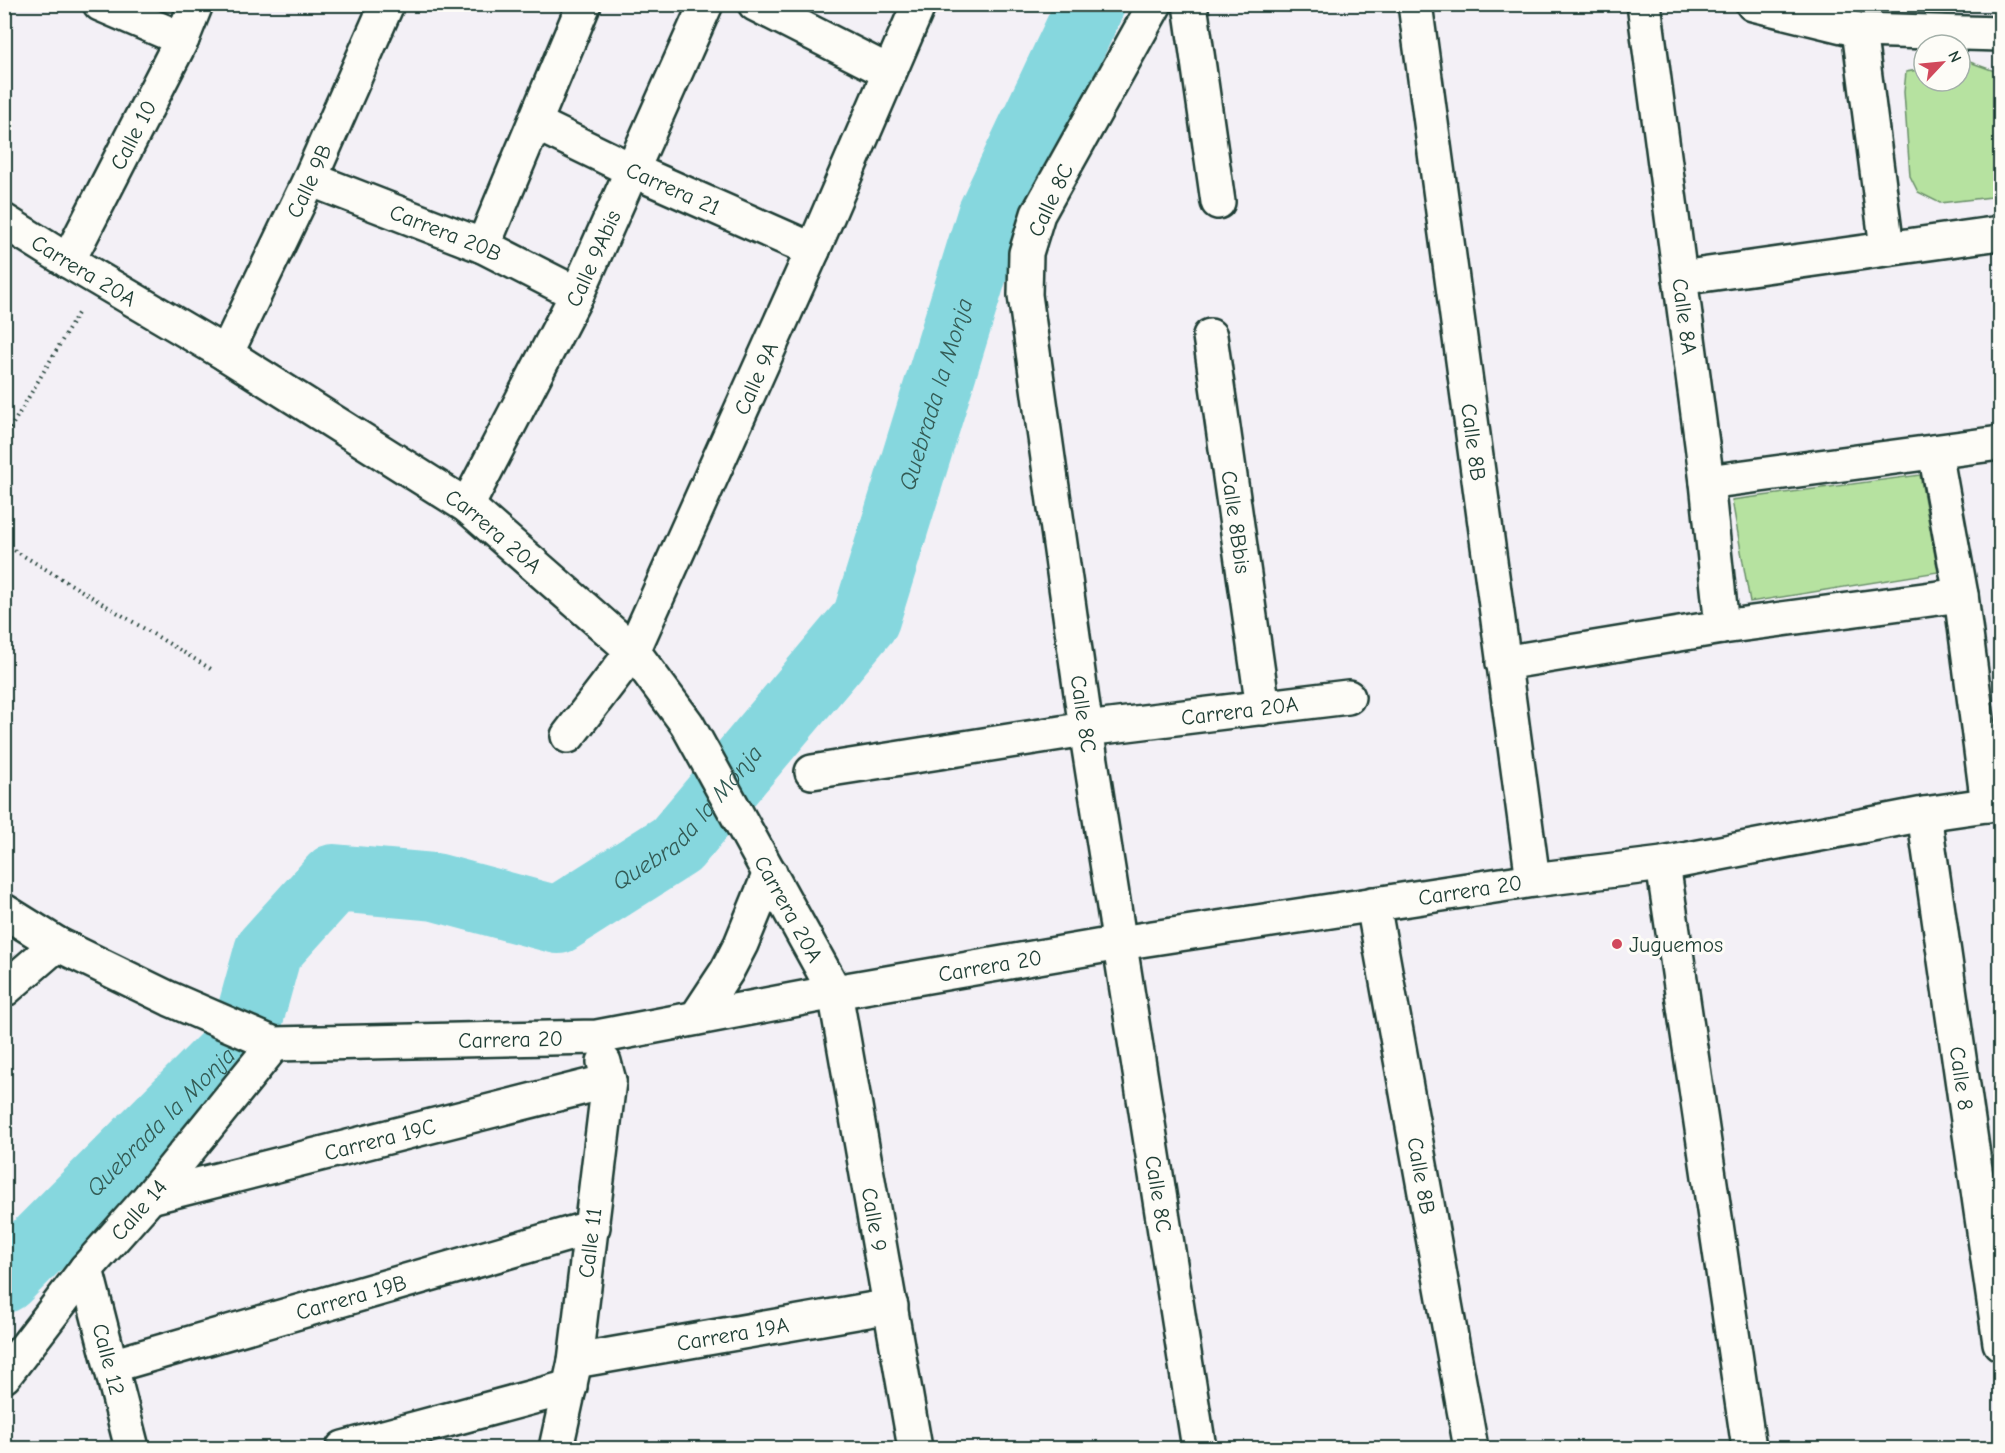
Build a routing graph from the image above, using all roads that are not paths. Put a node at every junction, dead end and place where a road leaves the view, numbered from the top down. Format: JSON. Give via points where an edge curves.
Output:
{"nodes":[{"id":1,"x":100,"y":4,"type":"edge"},
{"id":2,"x":196,"y":4,"type":"edge"},
{"id":3,"x":387,"y":4,"type":"edge"},
{"id":4,"x":584,"y":4,"type":"edge"},
{"id":5,"x":706,"y":4,"type":"edge"},
{"id":6,"x":755,"y":4,"type":"edge"},
{"id":7,"x":919,"y":4,"type":"edge"},
{"id":8,"x":1155,"y":4,"type":"edge"},
{"id":9,"x":1190,"y":4,"type":"edge"},
{"id":10,"x":1415,"y":4,"type":"edge"},
{"id":11,"x":1644,"y":4,"type":"edge"},
{"id":12,"x":1753,"y":4,"type":"edge"},
{"id":13,"x":1859,"y":30,"type":"junction"},
{"id":14,"x":2001,"y":34,"type":"edge"},
{"id":15,"x":182,"y":39,"type":"junction"},
{"id":16,"x":889,"y":72,"type":"junction"},
{"id":17,"x":535,"y":123,"type":"junction"},
{"id":18,"x":632,"y":170,"type":"junction"},
{"id":19,"x":310,"y":179,"type":"junction"},
{"id":20,"x":1218,"y":202,"type":"dead end"},
{"id":21,"x":4,"y":221,"type":"edge"},
{"id":22,"x":2001,"y":233,"type":"edge"},
{"id":23,"x":483,"y":246,"type":"junction"},
{"id":24,"x":1887,"y":248,"type":"junction"},
{"id":25,"x":813,"y":250,"type":"junction"},
{"id":26,"x":68,"y":261,"type":"junction"},
{"id":27,"x":1680,"y":278,"type":"junction"},
{"id":28,"x":578,"y":294,"type":"junction"},
{"id":29,"x":1209,"y":336,"type":"dead end"},
{"id":30,"x":226,"y":354,"type":"junction"},
{"id":31,"x":2001,"y":443,"type":"edge"},
{"id":32,"x":1935,"y":452,"type":"junction"},
{"id":33,"x":1707,"y":482,"type":"junction"},
{"id":34,"x":467,"y":506,"type":"junction"},
{"id":35,"x":1961,"y":595,"type":"junction"},
{"id":36,"x":1722,"y":627,"type":"junction"},
{"id":37,"x":633,"y":651,"type":"junction"},
{"id":38,"x":1503,"y":663,"type":"junction"},
{"id":39,"x":1348,"y":697,"type":"dead end"},
{"id":40,"x":1263,"y":708,"type":"junction"},
{"id":41,"x":1086,"y":729,"type":"junction"},
{"id":42,"x":568,"y":736,"type":"dead end"},
{"id":43,"x":812,"y":772,"type":"dead end"},
{"id":44,"x":1994,"y":804,"type":"edge"},
{"id":45,"x":1924,"y":814,"type":"junction"},
{"id":46,"x":764,"y":861,"type":"junction"},
{"id":47,"x":1663,"y":864,"type":"junction"},
{"id":48,"x":1533,"y":880,"type":"junction"},
{"id":49,"x":1373,"y":904,"type":"junction"},
{"id":50,"x":4,"y":911,"type":"edge"},
{"id":51,"x":1120,"y":943,"type":"junction"},
{"id":52,"x":57,"y":944,"type":"junction"},
{"id":53,"x":4,"y":990,"type":"edge"},
{"id":54,"x":835,"y":992,"type":"junction"},
{"id":55,"x":696,"y":1018,"type":"junction"},
{"id":56,"x":260,"y":1037,"type":"junction"},
{"id":57,"x":597,"y":1037,"type":"junction"},
{"id":58,"x":609,"y":1081,"type":"junction"},
{"id":59,"x":150,"y":1197,"type":"junction"},
{"id":60,"x":592,"y":1227,"type":"junction"},
{"id":61,"x":86,"y":1269,"type":"junction"},
{"id":62,"x":891,"y":1306,"type":"junction"},
{"id":63,"x":2001,"y":1343,"type":"edge"},
{"id":64,"x":111,"y":1366,"type":"junction"},
{"id":65,"x":572,"y":1374,"type":"junction"},
{"id":66,"x":4,"y":1376,"type":"edge"},
{"id":67,"x":132,"y":1449,"type":"edge"},
{"id":68,"x":343,"y":1449,"type":"edge"},
{"id":69,"x":556,"y":1449,"type":"edge"},
{"id":70,"x":915,"y":1449,"type":"edge"},
{"id":71,"x":1199,"y":1449,"type":"edge"},
{"id":72,"x":1471,"y":1449,"type":"edge"},
{"id":73,"x":1749,"y":1449,"type":"edge"}],
"edges":[{"from":1,"to":15,"type":"street"},
{"from":2,"to":15,"type":"street","name":"Calle 10"},
{"from":3,"to":19,"type":"street","name":"Calle 9B"},
{"from":4,"to":17,"type":"street"},
{"from":5,"to":18,"type":"street","name":"Calle 9Abis"},
{"from":6,"to":16,"type":"street"},
{"from":7,"to":16,"type":"street","name":"Calle 9A"},
{"from":8,"to":41,"type":"street","name":"Calle 8C","via":[[1038,214],[1026,253],[1025,295]]},
{"from":9,"to":20,"type":"street"},
{"from":10,"to":38,"type":"street","name":"Calle 8B"},
{"from":11,"to":27,"type":"street","name":"Calle 8A"},
{"from":12,"to":13,"type":"street"},
{"from":13,"to":14,"type":"street"},
{"from":13,"to":24,"type":"street"},
{"from":15,"to":26,"type":"street","name":"Calle 10"},
{"from":16,"to":25,"type":"street","name":"Calle 9A"},
{"from":17,"to":18,"type":"street","name":"Carrera 21"},
{"from":17,"to":23,"type":"street"},
{"from":18,"to":25,"type":"street","name":"Carrera 21"},
{"from":18,"to":28,"type":"street","name":"Calle 9Abis"},
{"from":19,"to":23,"type":"street","name":"Carrera 20B"},
{"from":19,"to":30,"type":"street","name":"Calle 9B"},
{"from":21,"to":26,"type":"street","name":"Carrera 20A"},
{"from":22,"to":24,"type":"street"},
{"from":23,"to":28,"type":"street","name":"Carrera 20B"},
{"from":24,"to":27,"type":"street"},
{"from":25,"to":37,"type":"street","name":"Calle 9A"},
{"from":26,"to":30,"type":"street","name":"Carrera 20A"},
{"from":27,"to":33,"type":"street","name":"Calle 8A"},
{"from":28,"to":34,"type":"street","name":"Calle 9Abis"},
{"from":29,"to":40,"type":"street","name":"Calle 8Bbis"},
{"from":30,"to":34,"type":"street","name":"Carrera 20A"},
{"from":31,"to":32,"type":"street"},
{"from":32,"to":33,"type":"street"},
{"from":32,"to":35,"type":"street"},
{"from":33,"to":36,"type":"street","name":"Calle 8A"},
{"from":34,"to":37,"type":"street","name":"Carrera 20A"},
{"from":35,"to":36,"type":"street"},
{"from":35,"to":44,"type":"street"},
{"from":36,"to":38,"type":"street"},
{"from":37,"to":42,"type":"street","name":"Calle 9A"},
{"from":37,"to":46,"type":"street","name":"Carrera 20A","via":[[687,724]]},
{"from":38,"to":48,"type":"street","name":"Calle 8B"},
{"from":39,"to":40,"type":"street","name":"Carrera 20A"},
{"from":40,"to":41,"type":"street","name":"Carrera 20A"},
{"from":41,"to":43,"type":"street","name":"Carrera 20A"},
{"from":41,"to":51,"type":"street","name":"Calle 8C"},
{"from":44,"to":45,"type":"street","name":"Carrera 20"},
{"from":45,"to":47,"type":"street","name":"Carrera 20"},
{"from":45,"to":63,"type":"street","name":"Calle 8"},
{"from":46,"to":54,"type":"street","name":"Carrera 20A"},
{"from":46,"to":55,"type":"street","via":[[741,944]]},
{"from":47,"to":48,"type":"street","name":"Carrera 20"},
{"from":47,"to":73,"type":"street"},
{"from":48,"to":49,"type":"street","name":"Carrera 20"},
{"from":49,"to":51,"type":"street","name":"Carrera 20"},
{"from":49,"to":72,"type":"street","name":"Calle 8B"},
{"from":50,"to":52,"type":"street","name":"Carrera 20"},
{"from":51,"to":54,"type":"street","name":"Carrera 20"},
{"from":51,"to":71,"type":"street","name":"Calle 8C"},
{"from":52,"to":53,"type":"street"},
{"from":52,"to":56,"type":"street","name":"Carrera 20"},
{"from":54,"to":55,"type":"street","name":"Carrera 20"},
{"from":54,"to":62,"type":"street","name":"Calle 9"},
{"from":55,"to":57,"type":"street","name":"Carrera 20"},
{"from":56,"to":57,"type":"street","name":"Carrera 20"},
{"from":56,"to":59,"type":"street","name":"Calle 14"},
{"from":57,"to":58,"type":"street","name":"Calle 11"},
{"from":58,"to":59,"type":"street","name":"Carrera 19C"},
{"from":58,"to":60,"type":"street","name":"Calle 11"},
{"from":59,"to":61,"type":"street","name":"Calle 14"},
{"from":60,"to":64,"type":"street","name":"Carrera 19B"},
{"from":60,"to":65,"type":"street","name":"Calle 11"},
{"from":61,"to":64,"type":"street","name":"Calle 12"},
{"from":61,"to":66,"type":"street","name":"Calle 14"},
{"from":62,"to":65,"type":"street","name":"Carrera 19A"},
{"from":62,"to":70,"type":"street","name":"Calle 9"},
{"from":64,"to":67,"type":"street","name":"Calle 12"},
{"from":65,"to":68,"type":"street","name":"Carrera 19A"},
{"from":65,"to":69,"type":"street","name":"Calle 11"}]}
